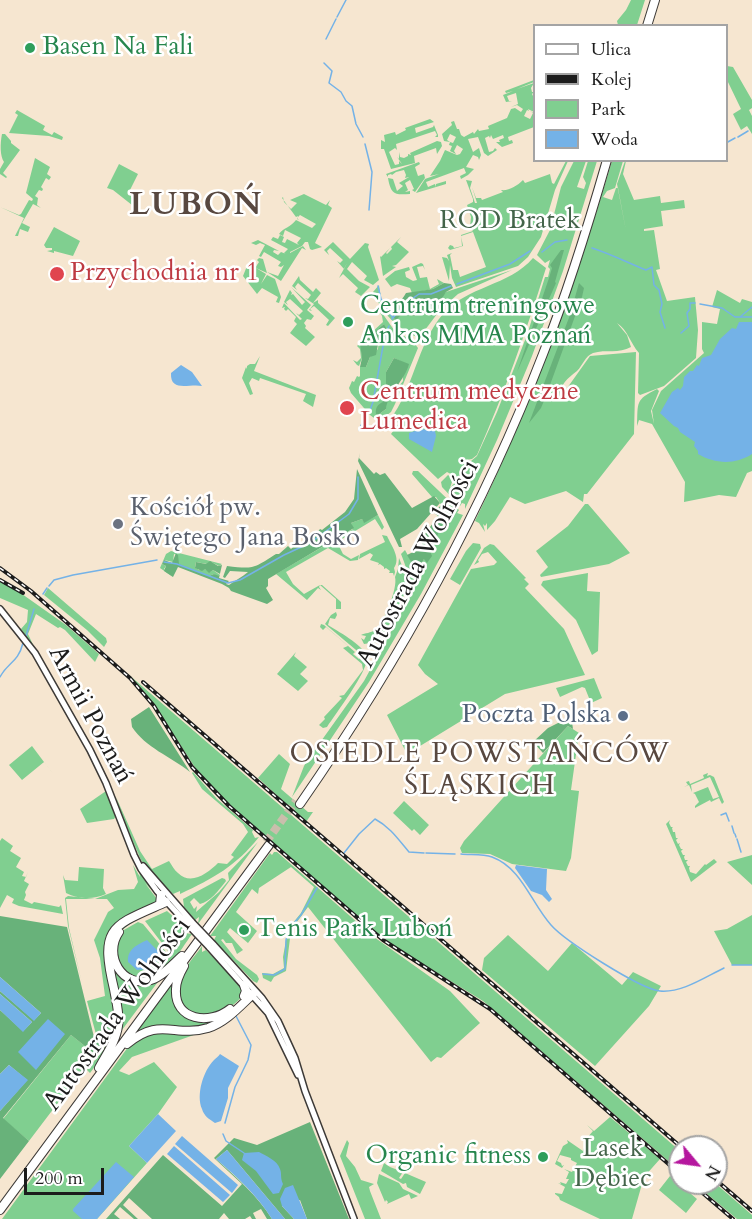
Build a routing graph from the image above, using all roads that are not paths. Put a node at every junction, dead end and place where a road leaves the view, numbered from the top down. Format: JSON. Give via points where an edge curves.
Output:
{"nodes":[{"id":1,"x":650,"y":0,"type":"edge"},
{"id":2,"x":655,"y":0,"type":"edge"},
{"id":3,"x":643,"y":24,"type":"edge"},
{"id":4,"x":648,"y":24,"type":"edge"},
{"id":5,"x":601,"y":162,"type":"edge"},
{"id":6,"x":606,"y":162,"type":"edge"},
{"id":7,"x":0,"y":609,"type":"edge"},
{"id":8,"x":268,"y":844,"type":"tunnel mouth"},
{"id":9,"x":133,"y":850,"type":"junction"},
{"id":10,"x":181,"y":898,"type":"dead end"},
{"id":11,"x":167,"y":901,"type":"junction"},
{"id":12,"x":180,"y":907,"type":"junction"},
{"id":13,"x":191,"y":924,"type":"junction"},
{"id":14,"x":185,"y":955,"type":"junction"},
{"id":15,"x":250,"y":990,"type":"junction"},
{"id":16,"x":117,"y":1052,"type":"junction"},
{"id":17,"x":99,"y":1068,"type":"junction"},
{"id":18,"x":0,"y":1202,"type":"edge"},
{"id":19,"x":0,"y":1210,"type":"edge"},
{"id":20,"x":354,"y":1219,"type":"edge"}],
"edges":[{"from":1,"to":3,"type":"highway"},
{"from":2,"to":4,"type":"highway"},
{"from":5,"to":6,"type":"highway","name":"Autostrada Wolności","via":[[548,328],[473,504],[382,672],[298,802],[395,660],[482,497],[544,352]]},
{"from":7,"to":9,"type":"main road","name":"Armii Poznań","via":[[35,653],[81,735]]},
{"from":8,"to":14,"type":"highway","name":"Autostrada Wolności"},
{"from":9,"to":11,"type":"main road","name":"Armii Poznań"},
{"from":9,"to":11,"type":"main road","name":"Armii Poznań","via":[[146,876]]},
{"from":10,"to":12,"type":"main road"},
{"from":11,"to":12,"type":"main road","name":"Armii Poznań"},
{"from":11,"to":13,"type":"main road"},
{"from":11,"to":14,"type":"highway","via":[[122,929],[114,943],[113,959],[125,976],[142,981],[159,976]]},
{"from":11,"to":17,"type":"highway","via":[[123,923],[109,939],[107,960],[119,1022]]},
{"from":12,"to":13,"type":"main road","name":"Armii Poznań"},
{"from":13,"to":15,"type":"main road","name":"Armii Poznań","bridge":true},
{"from":14,"to":15,"type":"highway","via":[[176,990],[187,1013],[202,1019],[216,1018]]},
{"from":14,"to":16,"type":"highway","name":"Autostrada Wolności"},
{"from":14,"to":17,"type":"highway","name":"Autostrada Wolności"},
{"from":15,"to":16,"type":"highway","via":[[226,1019],[210,1027],[148,1030]]},
{"from":15,"to":20,"type":"main road","name":"Armii Poznań","via":[[271,1017],[303,1084]]},
{"from":16,"to":19,"type":"highway","name":"Autostrada Wolności"},
{"from":17,"to":18,"type":"highway","name":"Autostrada Wolności"}]}
